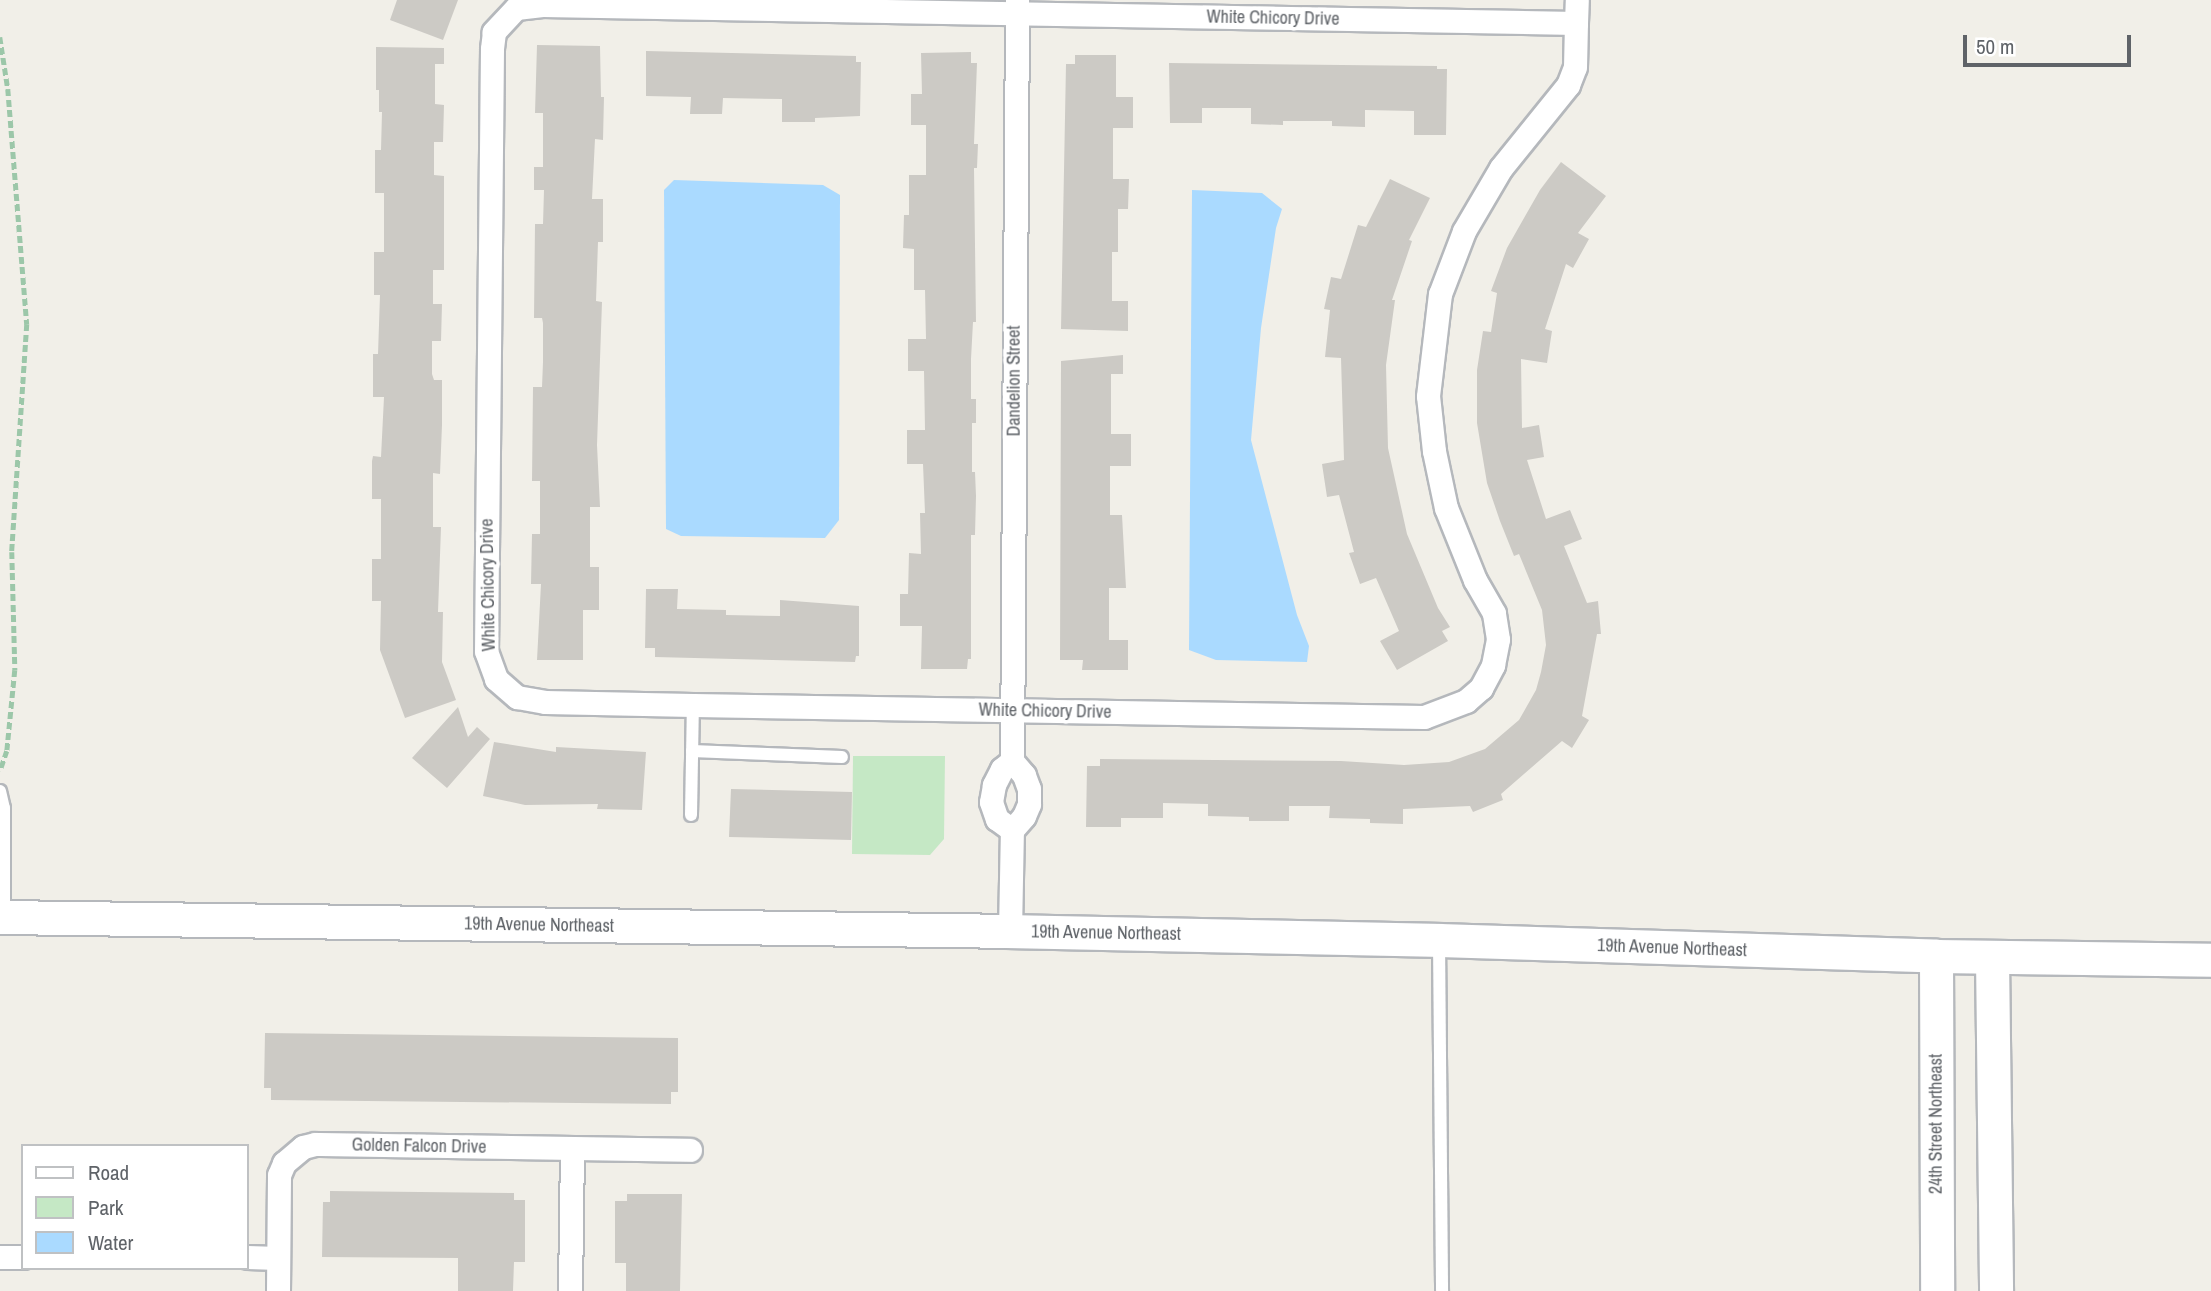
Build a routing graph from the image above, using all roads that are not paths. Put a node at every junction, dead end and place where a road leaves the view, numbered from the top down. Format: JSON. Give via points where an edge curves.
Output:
{"nodes":[{"id":1,"x":1577,"y":0,"type":"edge"},
{"id":2,"x":1017,"y":7,"type":"edge"},
{"id":3,"x":1576,"y":23,"type":"junction"},
{"id":4,"x":693,"y":705,"type":"junction"},
{"id":5,"x":1012,"y":710,"type":"junction"},
{"id":6,"x":692,"y":751,"type":"junction"},
{"id":7,"x":842,"y":757,"type":"dead end"},
{"id":8,"x":1012,"y":761,"type":"junction"},
{"id":9,"x":0,"y":791,"type":"edge"},
{"id":10,"x":691,"y":815,"type":"dead end"},
{"id":11,"x":1012,"y":830,"type":"junction"},
{"id":12,"x":2,"y":918,"type":"edge"},
{"id":13,"x":1010,"y":931,"type":"junction"},
{"id":14,"x":1439,"y":940,"type":"junction"},
{"id":15,"x":1936,"y":956,"type":"junction"},
{"id":16,"x":1992,"y":957,"type":"junction"},
{"id":17,"x":2211,"y":960,"type":"edge"},
{"id":18,"x":572,"y":1149,"type":"junction"},
{"id":19,"x":690,"y":1150,"type":"dead end"},
{"id":20,"x":0,"y":1257,"type":"edge"},
{"id":21,"x":21,"y":1257,"type":"edge"},
{"id":22,"x":248,"y":1257,"type":"edge"},
{"id":23,"x":278,"y":1258,"type":"junction"},
{"id":24,"x":278,"y":1291,"type":"edge"},
{"id":25,"x":570,"y":1291,"type":"edge"},
{"id":26,"x":1442,"y":1291,"type":"edge"},
{"id":27,"x":1937,"y":1291,"type":"edge"},
{"id":28,"x":1996,"y":1291,"type":"edge"}],
"edges":[{"from":1,"to":3,"type":"street","name":"White Chicory Drive"},
{"from":2,"to":3,"type":"street","name":"White Chicory Drive"},
{"from":2,"to":4,"type":"street","name":"White Chicory Drive","via":[[542,5],[516,8],[494,32],[486,651],[496,679],[517,697],[545,702]]},
{"from":2,"to":5,"type":"street","name":"Dandelion Street"},
{"from":3,"to":5,"type":"street","name":"White Chicory Drive","via":[[1575,67],[1568,85],[1501,168],[1464,231],[1440,294],[1432,345],[1429,396],[1446,508],[1475,580],[1494,613],[1497,639],[1493,664],[1481,688],[1466,701],[1424,716]]},
{"from":4,"to":5,"type":"street","name":"White Chicory Drive"},
{"from":4,"to":6,"type":"lane"},
{"from":5,"to":8,"type":"street","name":"Dandelion Street"},
{"from":6,"to":7,"type":"lane"},
{"from":6,"to":10,"type":"lane"},
{"from":8,"to":11,"type":"street","via":[[1030,789],[1024,816]]},
{"from":8,"to":11,"type":"street","via":[[1002,769],[991,802],[997,819]]},
{"from":9,"to":12,"type":"lane","via":[[4,808]]},
{"from":11,"to":13,"type":"street"},
{"from":12,"to":13,"type":"street","name":"19th Avenue Northeast"},
{"from":13,"to":14,"type":"street","name":"19th Avenue Northeast"},
{"from":14,"to":15,"type":"street","name":"19th Avenue Northeast"},
{"from":14,"to":26,"type":"lane"},
{"from":15,"to":16,"type":"street","name":"19th Avenue Northeast"},
{"from":15,"to":27,"type":"street","name":"24th Street Northeast"},
{"from":16,"to":17,"type":"street","name":"19th Avenue Northeast"},
{"from":16,"to":28,"type":"street"},
{"from":18,"to":19,"type":"street","name":"Golden Falcon Drive"},
{"from":18,"to":23,"type":"street","name":"Golden Falcon Drive","via":[[303,1147],[284,1163],[279,1175]]},
{"from":18,"to":25,"type":"street"},
{"from":20,"to":21,"type":"street"},
{"from":22,"to":23,"type":"street"},
{"from":23,"to":24,"type":"street","name":"Golden Falcon Drive"}]}
